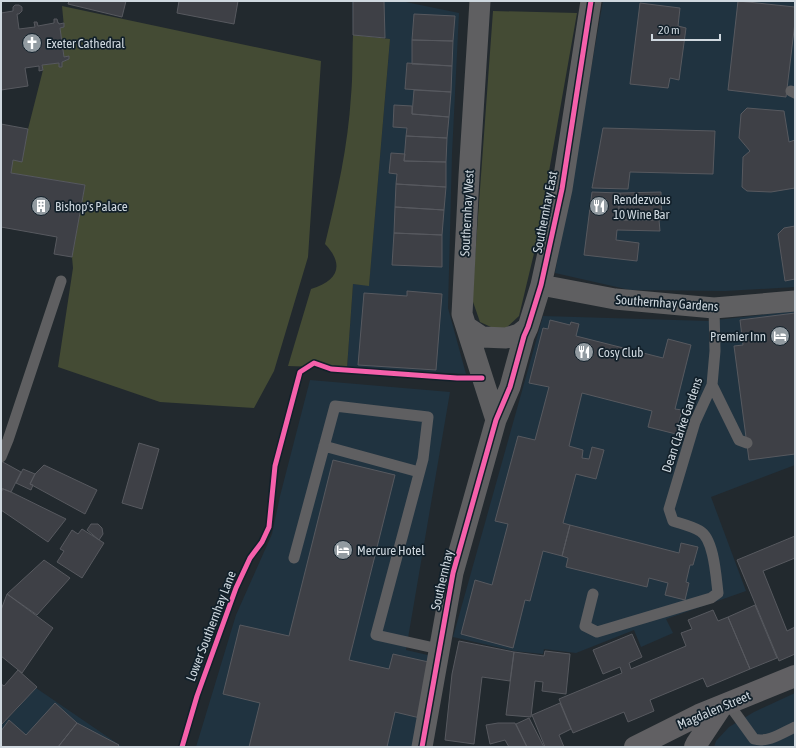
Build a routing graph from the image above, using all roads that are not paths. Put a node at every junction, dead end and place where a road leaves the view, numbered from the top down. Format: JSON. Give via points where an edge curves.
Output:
{"nodes":[{"id":1,"x":480,"y":1,"type":"edge"},
{"id":2,"x":591,"y":1,"type":"edge"},
{"id":3,"x":61,"y":281,"type":"dead end"},
{"id":4,"x":541,"y":285,"type":"junction"},
{"id":5,"x":795,"y":300,"type":"edge"},
{"id":6,"x":714,"y":308,"type":"junction"},
{"id":7,"x":466,"y":327,"type":"junction"},
{"id":8,"x":528,"y":327,"type":"junction"},
{"id":9,"x":712,"y":385,"type":"junction"},
{"id":10,"x":496,"y":420,"type":"junction"},
{"id":11,"x":747,"y":443,"type":"dead end"},
{"id":12,"x":324,"y":446,"type":"junction"},
{"id":13,"x":1,"y":457,"type":"edge"},
{"id":14,"x":419,"y":472,"type":"junction"},
{"id":15,"x":294,"y":558,"type":"dead end"},
{"id":16,"x":593,"y":594,"type":"dead end"},
{"id":17,"x":439,"y":649,"type":"junction"},
{"id":18,"x":795,"y":676,"type":"edge"},
{"id":19,"x":724,"y":705,"type":"junction"},
{"id":20,"x":795,"y":727,"type":"edge"},
{"id":21,"x":422,"y":747,"type":"edge"},
{"id":22,"x":635,"y":747,"type":"edge"},
{"id":23,"x":695,"y":747,"type":"edge"}],
"edges":[{"from":1,"to":7,"type":"street","name":"Southernhay West","via":[[462,314]]},
{"from":2,"to":4,"type":"street","name":"Southernhay East","via":[[562,189]]},
{"from":3,"to":13,"type":"lane"},
{"from":4,"to":6,"type":"street","name":"Southernhay Gardens","via":[[615,299]]},
{"from":4,"to":8,"type":"street","name":"Southernhay East"},
{"from":5,"to":6,"type":"street","name":"Southernhay Gardens"},
{"from":6,"to":9,"type":"lane","name":"Dean Clarke Gardens","via":[[715,351]]},
{"from":7,"to":8,"type":"street","via":[[482,337],[506,338],[519,334]]},
{"from":7,"to":10,"type":"street","name":"Southernhay West"},
{"from":8,"to":10,"type":"street","name":"Southernhay East","via":[[510,387]]},
{"from":9,"to":11,"type":"lane","via":[[739,440]]},
{"from":9,"to":16,"type":"lane","name":"Dean Clarke Gardens","via":[[695,422],[669,509],[673,521],[701,531],[709,541],[718,593],[711,598],[597,632],[585,626]]},
{"from":10,"to":17,"type":"street","name":"Southernhay","via":[[453,574]]},
{"from":12,"to":14,"type":"lane"},
{"from":12,"to":14,"type":"lane","via":[[335,406],[428,417]]},
{"from":12,"to":15,"type":"lane"},
{"from":14,"to":17,"type":"lane","via":[[376,635]]},
{"from":17,"to":21,"type":"street","name":"Southernhay"},
{"from":18,"to":19,"type":"main road","name":"Magdalen Street"},
{"from":19,"to":20,"type":"lane","via":[[754,739],[760,741]]},
{"from":19,"to":22,"type":"main road","name":"Magdalen Street"},
{"from":19,"to":23,"type":"main road"}]}
